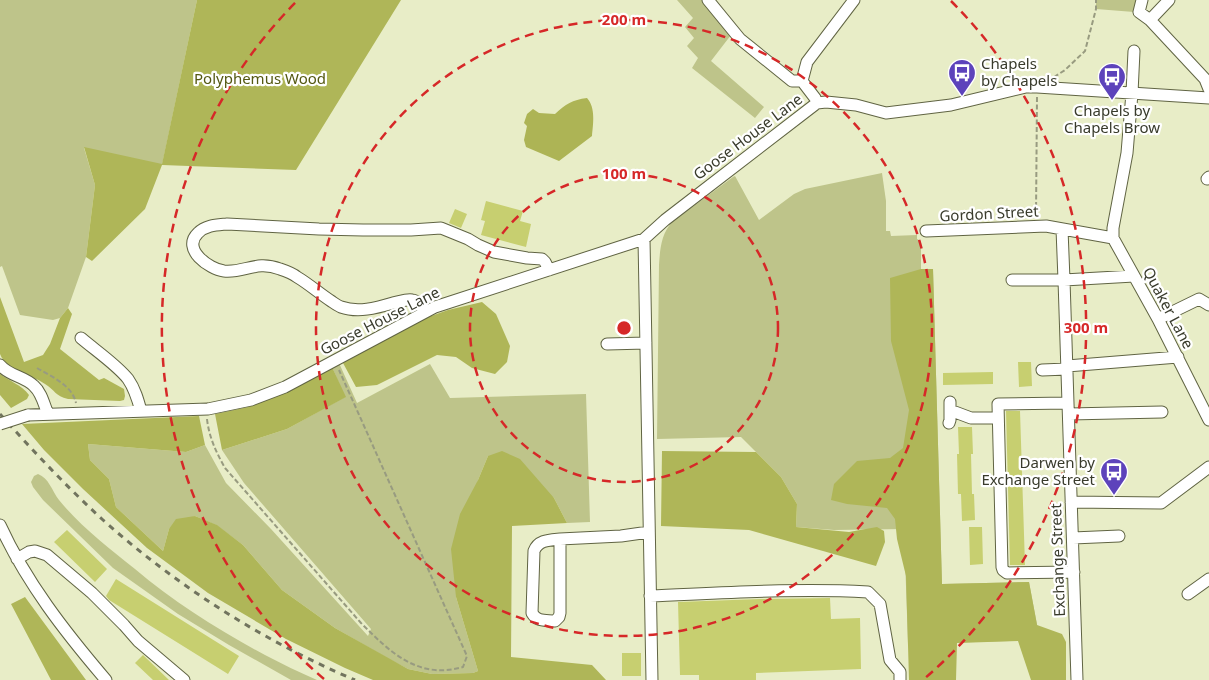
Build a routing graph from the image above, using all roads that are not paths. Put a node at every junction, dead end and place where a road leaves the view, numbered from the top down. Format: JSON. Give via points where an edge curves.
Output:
{"nodes":[{"id":1,"x":708,"y":0,"type":"edge"},
{"id":2,"x":854,"y":0,"type":"edge"},
{"id":3,"x":1142,"y":0,"type":"edge"},
{"id":4,"x":1170,"y":0,"type":"edge"},
{"id":5,"x":1150,"y":20,"type":"junction"},
{"id":6,"x":1134,"y":51,"type":"dead end"},
{"id":7,"x":802,"y":81,"type":"junction"},
{"id":8,"x":1208,"y":81,"type":"edge"},
{"id":9,"x":1132,"y":93,"type":"junction"},
{"id":10,"x":1209,"y":98,"type":"edge"},
{"id":11,"x":817,"y":103,"type":"junction"},
{"id":12,"x":1062,"y":229,"type":"junction"},
{"id":13,"x":926,"y":232,"type":"dead end"},
{"id":14,"x":1114,"y":238,"type":"junction"},
{"id":15,"x":644,"y":240,"type":"junction"},
{"id":16,"x":549,"y":270,"type":"junction"},
{"id":17,"x":1134,"y":276,"type":"junction"},
{"id":18,"x":1012,"y":280,"type":"dead end"},
{"id":19,"x":1064,"y":280,"type":"junction"},
{"id":20,"x":1209,"y":305,"type":"edge"},
{"id":21,"x":424,"y":312,"type":"junction"},
{"id":22,"x":1158,"y":319,"type":"junction"},
{"id":23,"x":81,"y":338,"type":"dead end"},
{"id":24,"x":646,"y":343,"type":"junction"},
{"id":25,"x":607,"y":344,"type":"dead end"},
{"id":26,"x":1178,"y":357,"type":"junction"},
{"id":27,"x":0,"y":365,"type":"edge"},
{"id":28,"x":1067,"y":368,"type":"junction"},
{"id":29,"x":1042,"y":370,"type":"dead end"},
{"id":30,"x":1068,"y":409,"type":"junction"},
{"id":31,"x":141,"y":411,"type":"junction"},
{"id":32,"x":1162,"y":412,"type":"dead end"},
{"id":33,"x":950,"y":413,"type":"dead end"},
{"id":34,"x":48,"y":414,"type":"junction"},
{"id":35,"x":998,"y":418,"type":"junction"},
{"id":36,"x":1209,"y":420,"type":"edge"},
{"id":37,"x":0,"y":424,"type":"edge"},
{"id":38,"x":1209,"y":467,"type":"edge"},
{"id":39,"x":1071,"y":502,"type":"junction"},
{"id":40,"x":0,"y":525,"type":"edge"},
{"id":41,"x":649,"y":532,"type":"junction"},
{"id":42,"x":1119,"y":536,"type":"dead end"},
{"id":43,"x":1073,"y":538,"type":"junction"},
{"id":44,"x":560,"y":539,"type":"junction"},
{"id":45,"x":5,"y":547,"type":"edge"},
{"id":46,"x":18,"y":559,"type":"junction"},
{"id":47,"x":1074,"y":572,"type":"junction"},
{"id":48,"x":1209,"y":578,"type":"edge"},
{"id":49,"x":1188,"y":594,"type":"dead end"},
{"id":50,"x":650,"y":596,"type":"junction"},
{"id":51,"x":106,"y":680,"type":"edge"},
{"id":52,"x":184,"y":680,"type":"edge"},
{"id":53,"x":652,"y":680,"type":"edge"},
{"id":54,"x":900,"y":680,"type":"edge"},
{"id":55,"x":1077,"y":680,"type":"edge"}],
"edges":[{"from":1,"to":7,"type":"street","via":[[740,39],[792,81]]},
{"from":2,"to":7,"type":"street","via":[[807,62]]},
{"from":3,"to":5,"type":"street","via":[[1139,12]]},
{"from":4,"to":5,"type":"street"},
{"from":5,"to":8,"type":"street"},
{"from":6,"to":9,"type":"street"},
{"from":7,"to":11,"type":"street"},
{"from":9,"to":10,"type":"street"},
{"from":9,"to":11,"type":"street","via":[[1026,87],[951,105],[886,113],[856,104]]},
{"from":9,"to":14,"type":"street"},
{"from":11,"to":15,"type":"street","name":"Goose House Lane","via":[[665,220]]},
{"from":12,"to":13,"type":"street","name":"Gordon Street","via":[[1046,226]]},
{"from":12,"to":14,"type":"street","name":"Gordon Street"},
{"from":12,"to":19,"type":"street","name":"Exchange Street"},
{"from":14,"to":17,"type":"street","name":"Quaker Lane"},
{"from":15,"to":16,"type":"street","name":"Goose House Lane"},
{"from":15,"to":24,"type":"street"},
{"from":16,"to":21,"type":"street","name":"Goose House Lane"},
{"from":16,"to":21,"type":"street","via":[[542,259],[494,252],[441,228],[363,230],[226,224],[204,228],[193,241],[198,257],[205,263],[223,271],[273,266],[297,276],[340,307],[360,310],[413,300]]},
{"from":17,"to":19,"type":"street"},
{"from":17,"to":22,"type":"street","name":"Quaker Lane"},
{"from":18,"to":19,"type":"street"},
{"from":19,"to":28,"type":"street","name":"Exchange Street"},
{"from":20,"to":22,"type":"street","via":[[1199,299]]},
{"from":21,"to":31,"type":"street","name":"Goose House Lane","via":[[285,388],[251,400],[206,409]]},
{"from":22,"to":26,"type":"street","name":"Quaker Lane"},
{"from":23,"to":31,"type":"street","via":[[128,379]]},
{"from":24,"to":25,"type":"street"},
{"from":24,"to":41,"type":"street"},
{"from":26,"to":28,"type":"street"},
{"from":26,"to":36,"type":"street","name":"Quaker Lane"},
{"from":27,"to":34,"type":"street","via":[[36,387]]},
{"from":28,"to":29,"type":"street"},
{"from":28,"to":30,"type":"street","name":"Exchange Street"},
{"from":30,"to":32,"type":"street"},
{"from":30,"to":35,"type":"street","via":[[998,404]]},
{"from":30,"to":39,"type":"street","name":"Exchange Street"},
{"from":31,"to":34,"type":"street","name":"Goose House Lane"},
{"from":33,"to":35,"type":"street","via":[[971,418]]},
{"from":34,"to":37,"type":"street","name":"Goose House Lane","bridge":true,"via":[[28,415]]},
{"from":35,"to":47,"type":"street","via":[[1002,567],[1007,573]]},
{"from":38,"to":39,"type":"street","via":[[1161,503]]},
{"from":39,"to":43,"type":"street","name":"Exchange Street"},
{"from":40,"to":45,"type":"street"},
{"from":41,"to":44,"type":"street"},
{"from":41,"to":50,"type":"street"},
{"from":42,"to":43,"type":"street"},
{"from":43,"to":47,"type":"street","name":"Exchange Street"},
{"from":44,"to":44,"type":"street","via":[[540,542],[534,551],[532,613],[538,620],[559,617]]},
{"from":45,"to":46,"type":"street"},
{"from":46,"to":51,"type":"street","via":[[50,611]]},
{"from":46,"to":52,"type":"street","via":[[35,551],[47,555]]},
{"from":47,"to":55,"type":"street","name":"Exchange Street"},
{"from":48,"to":49,"type":"street"},
{"from":50,"to":53,"type":"street"},
{"from":50,"to":54,"type":"street","via":[[764,591],[868,592],[880,604],[890,660],[900,672]]}]}
